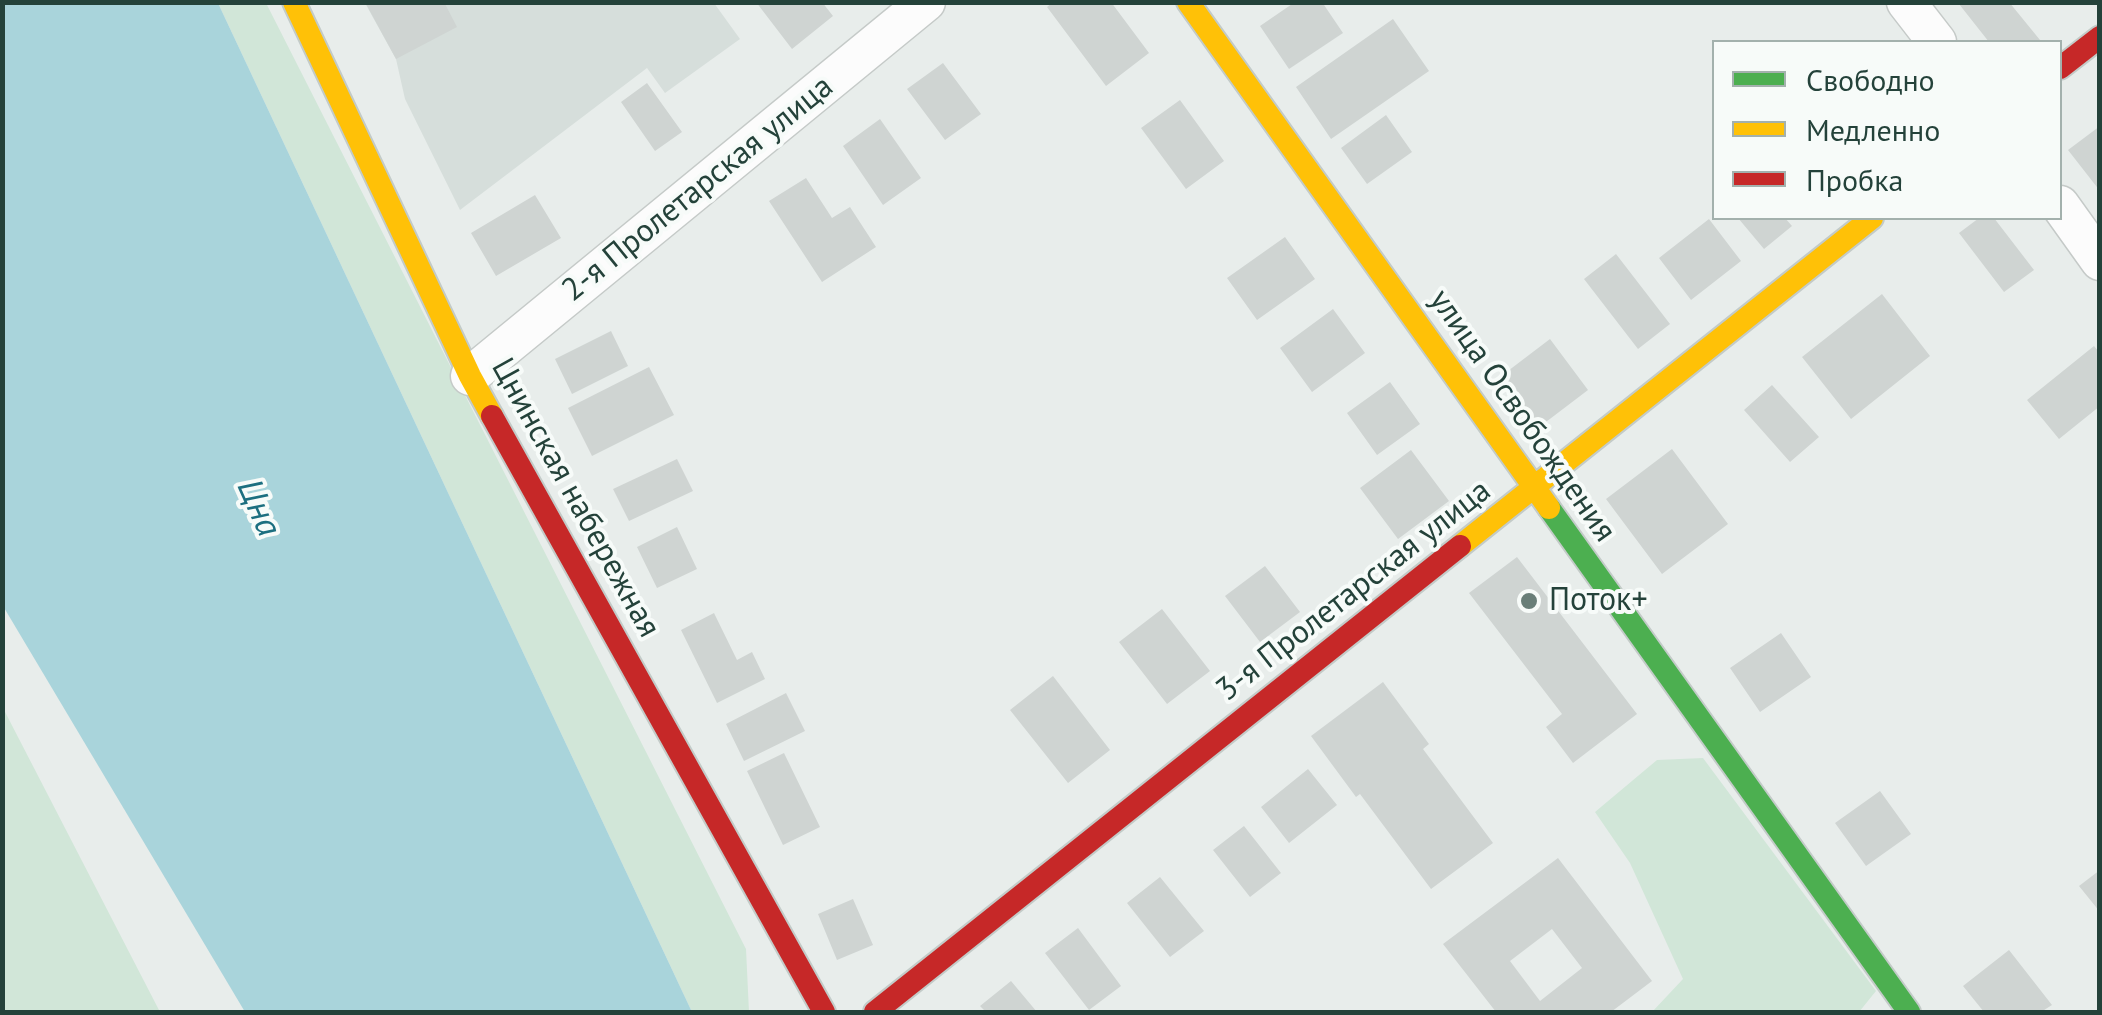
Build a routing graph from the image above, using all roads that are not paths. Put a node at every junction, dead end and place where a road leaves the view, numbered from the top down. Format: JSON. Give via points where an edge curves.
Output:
{"nodes":[{"id":1,"x":294,"y":2,"type":"edge"},
{"id":2,"x":926,"y":2,"type":"edge"},
{"id":3,"x":1188,"y":2,"type":"edge"},
{"id":4,"x":1906,"y":2,"type":"edge"},
{"id":5,"x":2100,"y":37,"type":"edge"},
{"id":6,"x":1935,"y":40,"type":"edge"},
{"id":7,"x":2062,"y":66,"type":"edge"},
{"id":8,"x":2062,"y":208,"type":"edge"},
{"id":9,"x":1870,"y":220,"type":"edge"},
{"id":10,"x":2100,"y":260,"type":"edge"},
{"id":11,"x":470,"y":376,"type":"junction"},
{"id":12,"x":1534,"y":489,"type":"junction"},
{"id":13,"x":824,"y":1012,"type":"edge"},
{"id":14,"x":874,"y":1012,"type":"edge"},
{"id":15,"x":1909,"y":1012,"type":"edge"}],
"edges":[{"from":1,"to":11,"type":"street","name":"Цнинская набережная"},
{"from":2,"to":11,"type":"street","name":"2-я Пролетарская улица"},
{"from":3,"to":12,"type":"street","name":"улица Освобождения"},
{"from":4,"to":6,"type":"street"},
{"from":5,"to":7,"type":"street"},
{"from":8,"to":10,"type":"street"},
{"from":9,"to":12,"type":"street","name":"3-я Пролетарская улица"},
{"from":11,"to":13,"type":"street","name":"Цнинская набережная"},
{"from":12,"to":14,"type":"street","name":"3-я Пролетарская улица"},
{"from":12,"to":15,"type":"street","name":"улица Освобождения"}]}
